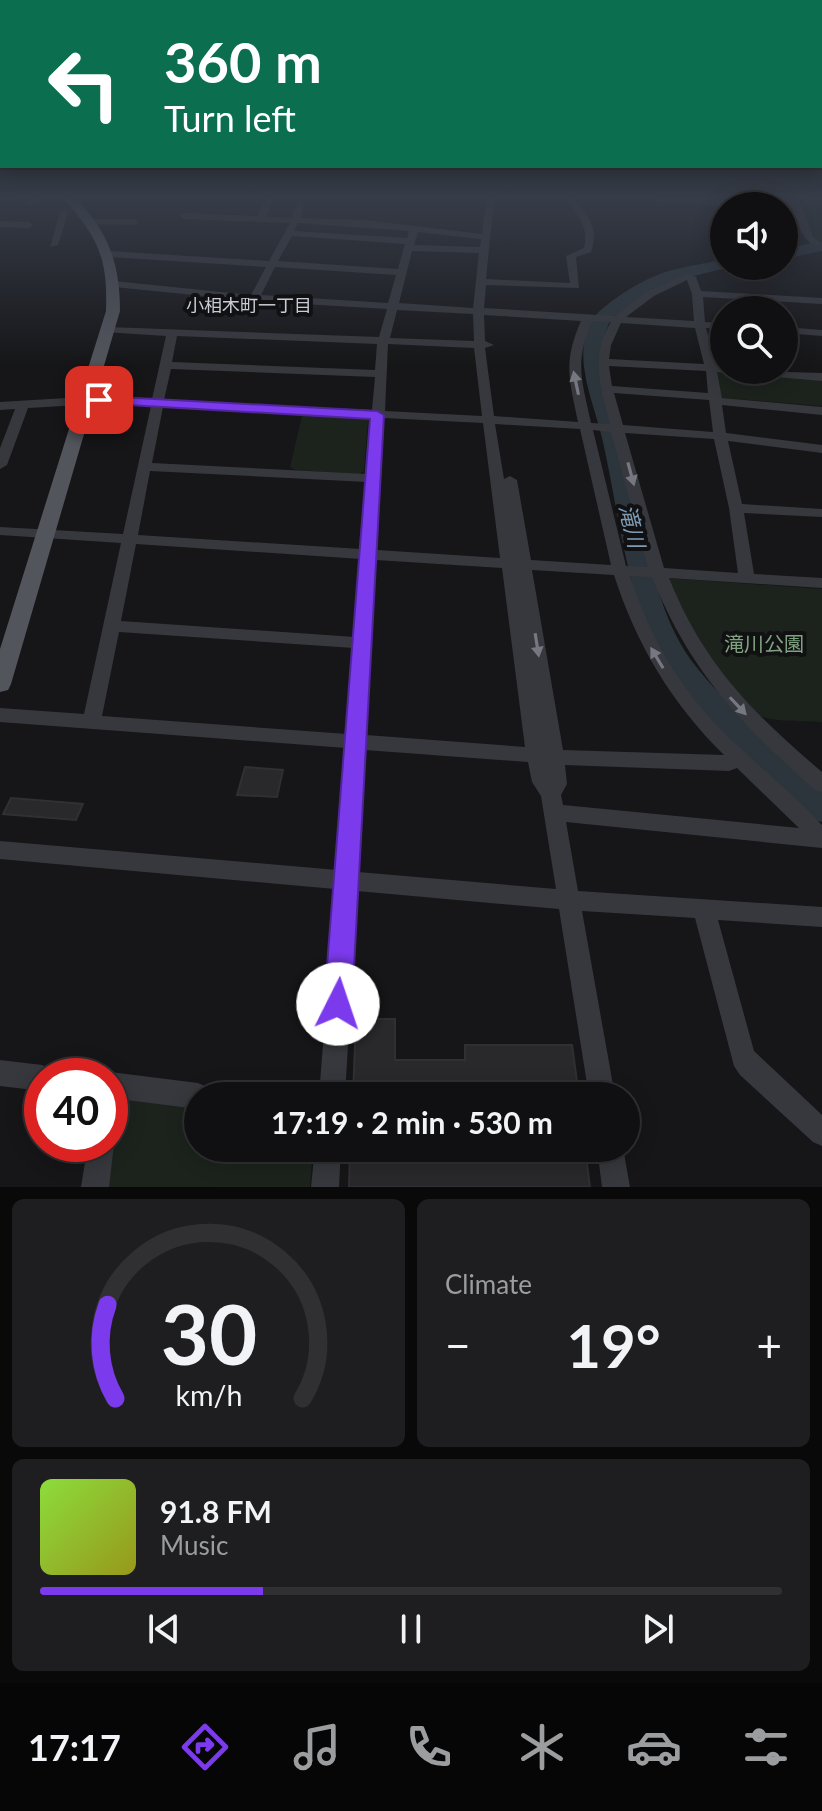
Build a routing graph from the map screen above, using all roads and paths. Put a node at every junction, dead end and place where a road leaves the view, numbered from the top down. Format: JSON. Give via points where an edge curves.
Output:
{"nodes":[{"id":1,"x":109,"y":254,"type":"edge"},
{"id":2,"x":116,"y":254,"type":"edge"},
{"id":3,"x":277,"y":254,"type":"edge"},
{"id":4,"x":406,"y":254,"type":"edge"},
{"id":5,"x":485,"y":254,"type":"edge"},
{"id":6,"x":576,"y":254,"type":"edge"},
{"id":7,"x":272,"y":263,"type":"junction"},
{"id":8,"x":402,"y":272,"type":"junction"},
{"id":9,"x":482,"y":282,"type":"junction"},
{"id":10,"x":114,"y":284,"type":"junction"},
{"id":11,"x":697,"y":294,"type":"junction"},
{"id":12,"x":254,"y":298,"type":"junction"},
{"id":13,"x":822,"y":301,"type":"edge"},
{"id":14,"x":392,"y":305,"type":"junction"},
{"id":15,"x":479,"y":316,"type":"junction"},
{"id":16,"x":590,"y":318,"type":"junction"},
{"id":17,"x":613,"y":320,"type":"junction"},
{"id":18,"x":700,"y":325,"type":"junction"},
{"id":19,"x":710,"y":325,"type":"edge"},
{"id":20,"x":108,"y":330,"type":"junction"},
{"id":21,"x":798,"y":331,"type":"edge"},
{"id":22,"x":172,"y":333,"type":"junction"},
{"id":23,"x":822,"y":333,"type":"edge"},
{"id":24,"x":383,"y":342,"type":"junction"},
{"id":25,"x":484,"y":345,"type":"junction"},
{"id":26,"x":710,"y":351,"type":"edge"},
{"id":27,"x":603,"y":362,"type":"junction"},
{"id":28,"x":165,"y":365,"type":"junction"},
{"id":29,"x":710,"y":369,"type":"edge"},
{"id":30,"x":380,"y":374,"type":"junction"},
{"id":31,"x":798,"y":375,"type":"edge"},
{"id":32,"x":822,"y":377,"type":"edge"},
{"id":33,"x":716,"y":384,"type":"edge"},
{"id":34,"x":607,"y":389,"type":"junction"},
{"id":35,"x":716,"y":399,"type":"junction"},
{"id":36,"x":86,"y":400,"type":"junction"},
{"id":37,"x":157,"y":403,"type":"junction"},
{"id":38,"x":23,"y":405,"type":"junction"},
{"id":39,"x":0,"y":406,"type":"edge"},
{"id":40,"x":822,"y":411,"type":"edge"},
{"id":41,"x":377,"y":415,"type":"junction"},
{"id":42,"x":494,"y":421,"type":"junction"},
{"id":43,"x":588,"y":425,"type":"junction"},
{"id":44,"x":616,"y":427,"type":"junction"},
{"id":45,"x":720,"y":436,"type":"junction"},
{"id":46,"x":822,"y":449,"type":"edge"},
{"id":47,"x":0,"y":465,"type":"edge"},
{"id":48,"x":145,"y":467,"type":"junction"},
{"id":49,"x":372,"y":478,"type":"junction"},
{"id":50,"x":736,"y":508,"type":"junction"},
{"id":51,"x":822,"y":513,"type":"edge"},
{"id":52,"x":0,"y":531,"type":"edge"},
{"id":53,"x":47,"y":534,"type":"junction"},
{"id":54,"x":129,"y":539,"type":"junction"},
{"id":55,"x":367,"y":552,"type":"junction"},
{"id":56,"x":517,"y":563,"type":"junction"},
{"id":57,"x":619,"y":569,"type":"junction"},
{"id":58,"x":657,"y":572,"type":"junction"},
{"id":59,"x":747,"y":578,"type":"junction"},
{"id":60,"x":822,"y":583,"type":"edge"},
{"id":61,"x":113,"y":626,"type":"junction"},
{"id":62,"x":363,"y":643,"type":"junction"},
{"id":63,"x":0,"y":684,"type":"edge"},
{"id":64,"x":0,"y":715,"type":"edge"},
{"id":65,"x":92,"y":722,"type":"junction"},
{"id":66,"x":354,"y":742,"type":"junction"},
{"id":67,"x":546,"y":756,"type":"junction"},
{"id":68,"x":741,"y":759,"type":"junction"},
{"id":69,"x":822,"y":784,"type":"edge"},
{"id":70,"x":553,"y":804,"type":"junction"},
{"id":71,"x":822,"y":839,"type":"edge"},
{"id":72,"x":0,"y":850,"type":"edge"},
{"id":73,"x":347,"y":881,"type":"junction"},
{"id":74,"x":570,"y":900,"type":"junction"},
{"id":75,"x":704,"y":909,"type":"junction"},
{"id":76,"x":822,"y":917,"type":"edge"},
{"id":77,"x":0,"y":1073,"type":"edge"},
{"id":78,"x":24,"y":1076,"type":"edge"},
{"id":79,"x":333,"y":1082,"type":"edge"},
{"id":80,"x":600,"y":1082,"type":"edge"},
{"id":81,"x":128,"y":1090,"type":"edge"},
{"id":82,"x":184,"y":1095,"type":"edge"},
{"id":83,"x":822,"y":1133,"type":"edge"},
{"id":84,"x":98,"y":1162,"type":"edge"},
{"id":85,"x":327,"y":1162,"type":"edge"},
{"id":86,"x":612,"y":1162,"type":"edge"},
{"id":87,"x":95,"y":1187,"type":"edge"},
{"id":88,"x":325,"y":1187,"type":"edge"},
{"id":89,"x":616,"y":1187,"type":"edge"}],
"edges":[{"from":1,"to":10,"type":"main road"},
{"from":2,"to":7,"type":"street"},
{"from":3,"to":7,"type":"street"},
{"from":4,"to":8,"type":"street"},
{"from":5,"to":9,"type":"street"},
{"from":6,"to":9,"type":"street","via":[[571,256],[575,286]]},
{"from":7,"to":8,"type":"street"},
{"from":7,"to":12,"type":"street"},
{"from":8,"to":14,"type":"street"},
{"from":9,"to":15,"type":"street"},
{"from":10,"to":12,"type":"street"},
{"from":10,"to":20,"type":"main road"},
{"from":11,"to":13,"type":"street"},
{"from":11,"to":17,"type":"street","via":[[688,276],[647,295]]},
{"from":11,"to":18,"type":"street"},
{"from":12,"to":14,"type":"street"},
{"from":14,"to":15,"type":"street"},
{"from":14,"to":24,"type":"street"},
{"from":15,"to":16,"type":"street"},
{"from":15,"to":25,"type":"street"},
{"from":16,"to":17,"type":"street"},
{"from":43,"to":16,"type":"street","one_way":true,"via":[[573,368],[578,337]]},
{"from":17,"to":18,"type":"street"},
{"from":17,"to":27,"type":"street"},
{"from":18,"to":19,"type":"street"},
{"from":18,"to":26,"type":"street"},
{"from":20,"to":22,"type":"street"},
{"from":20,"to":36,"type":"main road"},
{"from":21,"to":23,"type":"street"},
{"from":22,"to":24,"type":"street"},
{"from":22,"to":28,"type":"street"},
{"from":24,"to":25,"type":"street"},
{"from":24,"to":30,"type":"street"},
{"from":25,"to":42,"type":"street"},
{"from":27,"to":29,"type":"street"},
{"from":27,"to":34,"type":"street"},
{"from":28,"to":30,"type":"street"},
{"from":28,"to":37,"type":"street"},
{"from":30,"to":41,"type":"street"},
{"from":31,"to":32,"type":"street"},
{"from":33,"to":35,"type":"street"},
{"from":34,"to":35,"type":"street"},
{"from":34,"to":44,"type":"street"},
{"from":35,"to":40,"type":"street"},
{"from":35,"to":45,"type":"street"},
{"from":36,"to":37,"type":"street"},
{"from":36,"to":38,"type":"street"},
{"from":36,"to":53,"type":"main road"},
{"from":37,"to":41,"type":"street"},
{"from":37,"to":48,"type":"street"},
{"from":38,"to":39,"type":"street"},
{"from":38,"to":47,"type":"street"},
{"from":41,"to":42,"type":"street"},
{"from":41,"to":49,"type":"street"},
{"from":42,"to":43,"type":"street"},
{"from":42,"to":56,"type":"street"},
{"from":43,"to":44,"type":"street"},
{"from":43,"to":57,"type":"street"},
{"from":44,"to":45,"type":"street"},
{"from":44,"to":58,"type":"street","one_way":true},
{"from":45,"to":46,"type":"street"},
{"from":45,"to":50,"type":"street"},
{"from":48,"to":49,"type":"street"},
{"from":48,"to":54,"type":"street"},
{"from":49,"to":55,"type":"street"},
{"from":50,"to":51,"type":"street"},
{"from":50,"to":59,"type":"street"},
{"from":52,"to":53,"type":"street"},
{"from":53,"to":54,"type":"street"},
{"from":53,"to":63,"type":"main road"},
{"from":54,"to":55,"type":"street"},
{"from":54,"to":61,"type":"street"},
{"from":55,"to":56,"type":"street"},
{"from":55,"to":62,"type":"street"},
{"from":56,"to":57,"type":"street"},
{"from":56,"to":67,"type":"street"},
{"from":57,"to":58,"type":"street"},
{"from":68,"to":57,"type":"street","one_way":true,"via":[[695,713],[660,664],[633,612]]},
{"from":58,"to":59,"type":"street"},
{"from":58,"to":69,"type":"street","one_way":true,"via":[[673,612],[711,674],[752,721]]},
{"from":59,"to":60,"type":"street"},
{"from":61,"to":62,"type":"street"},
{"from":61,"to":65,"type":"street"},
{"from":62,"to":66,"type":"street"},
{"from":64,"to":65,"type":"street"},
{"from":65,"to":66,"type":"street"},
{"from":66,"to":67,"type":"street"},
{"from":66,"to":73,"type":"street"},
{"from":67,"to":68,"type":"street","via":[[729,763]]},
{"from":67,"to":70,"type":"street","via":[[542,782]]},
{"from":68,"to":71,"type":"street"},
{"from":70,"to":71,"type":"street"},
{"from":70,"to":74,"type":"street"},
{"from":72,"to":73,"type":"street"},
{"from":73,"to":74,"type":"street"},
{"from":73,"to":79,"type":"street"},
{"from":74,"to":75,"type":"street"},
{"from":74,"to":80,"type":"street"},
{"from":75,"to":76,"type":"street"},
{"from":75,"to":83,"type":"street","via":[[743,1057]]},
{"from":77,"to":78,"type":"street"},
{"from":81,"to":82,"type":"street"},
{"from":84,"to":87,"type":"street"},
{"from":85,"to":88,"type":"street"},
{"from":86,"to":89,"type":"street"}]}
